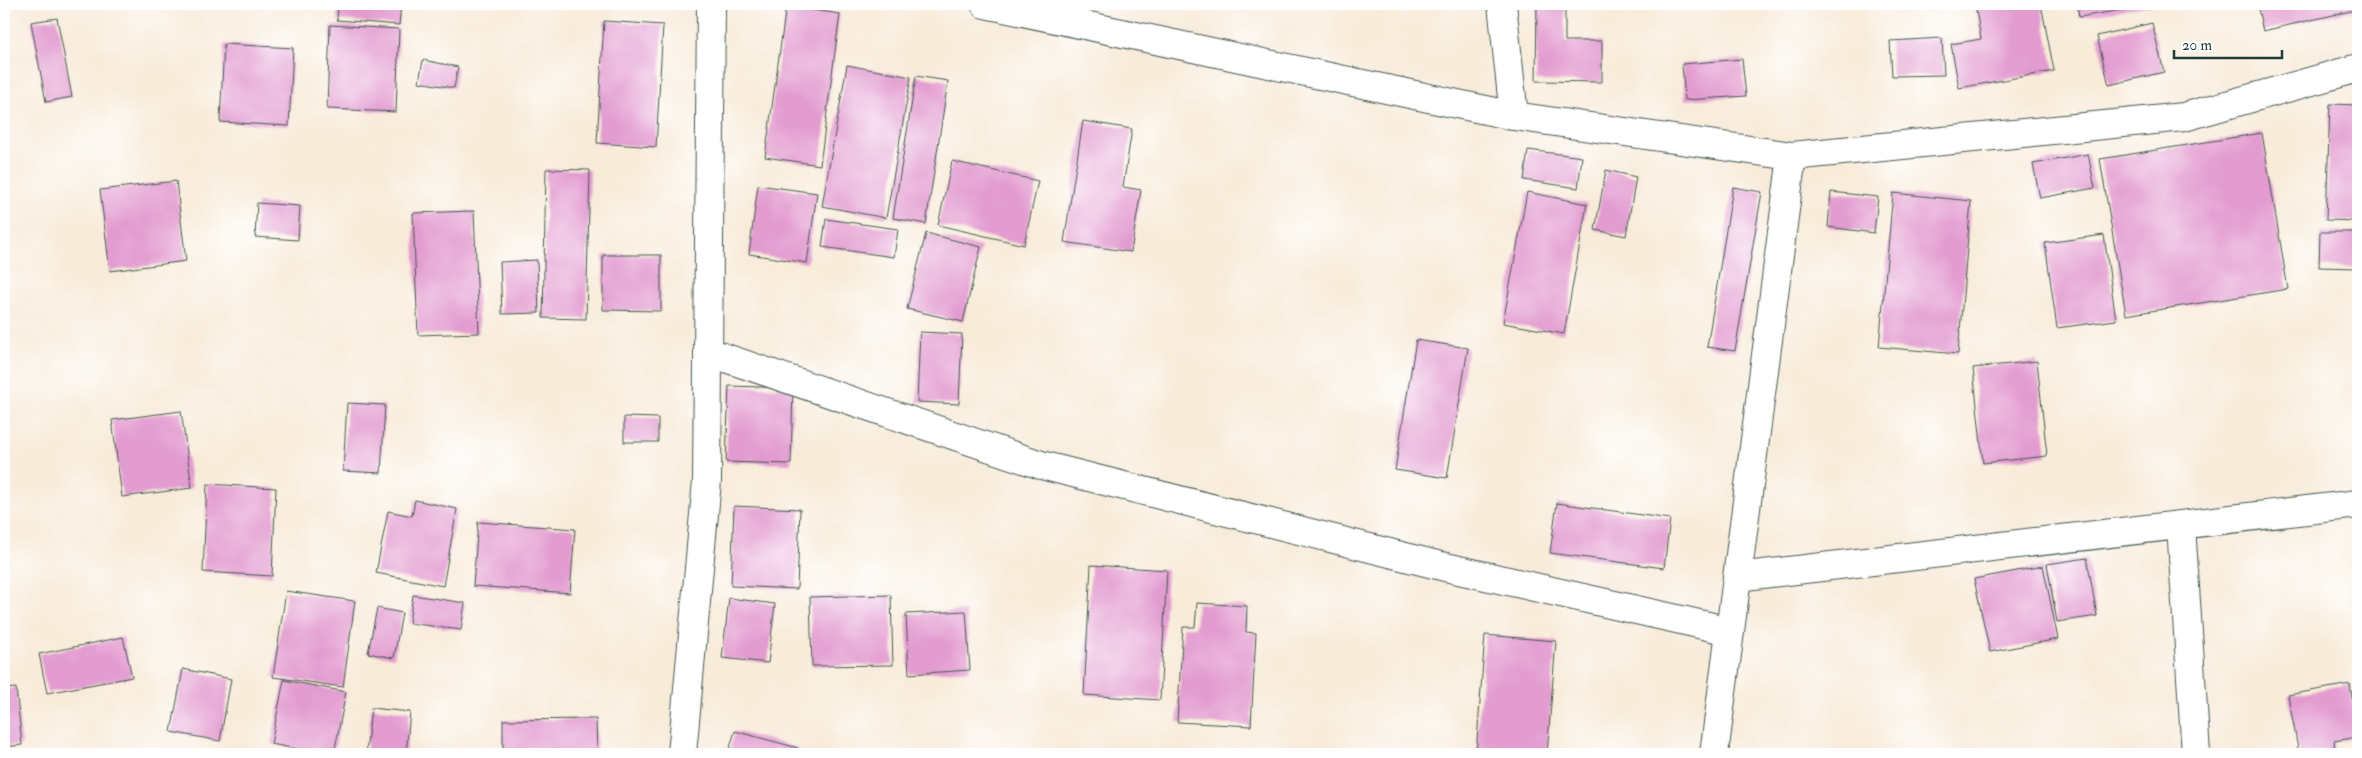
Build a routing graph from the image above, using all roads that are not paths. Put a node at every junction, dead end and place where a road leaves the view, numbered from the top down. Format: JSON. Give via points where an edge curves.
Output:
{"nodes":[{"id":1,"x":711,"y":4,"type":"edge"},
{"id":2,"x":1502,"y":4,"type":"edge"},
{"id":3,"x":998,"y":5,"type":"edge"},
{"id":4,"x":2358,"y":68,"type":"edge"},
{"id":5,"x":1514,"y":116,"type":"junction"},
{"id":6,"x":1792,"y":156,"type":"junction"},
{"id":7,"x":708,"y":352,"type":"junction"},
{"id":8,"x":2358,"y":504,"type":"edge"},
{"id":9,"x":2181,"y":526,"type":"junction"},
{"id":10,"x":1737,"y":577,"type":"junction"},
{"id":11,"x":1730,"y":631,"type":"junction"},
{"id":12,"x":682,"y":754,"type":"edge"},
{"id":13,"x":1714,"y":754,"type":"edge"},
{"id":14,"x":2196,"y":754,"type":"edge"}],
"edges":[{"from":1,"to":7,"type":"street"},
{"from":2,"to":5,"type":"street"},
{"from":3,"to":5,"type":"street"},
{"from":4,"to":6,"type":"street","via":[[2184,117]]},
{"from":5,"to":6,"type":"street"},
{"from":6,"to":10,"type":"street"},
{"from":7,"to":11,"type":"street","via":[[1041,465],[1441,566]]},
{"from":7,"to":12,"type":"street","via":[[707,481]]},
{"from":8,"to":9,"type":"street"},
{"from":9,"to":10,"type":"street"},
{"from":9,"to":14,"type":"street"},
{"from":10,"to":11,"type":"street"},
{"from":11,"to":13,"type":"street"}]}
